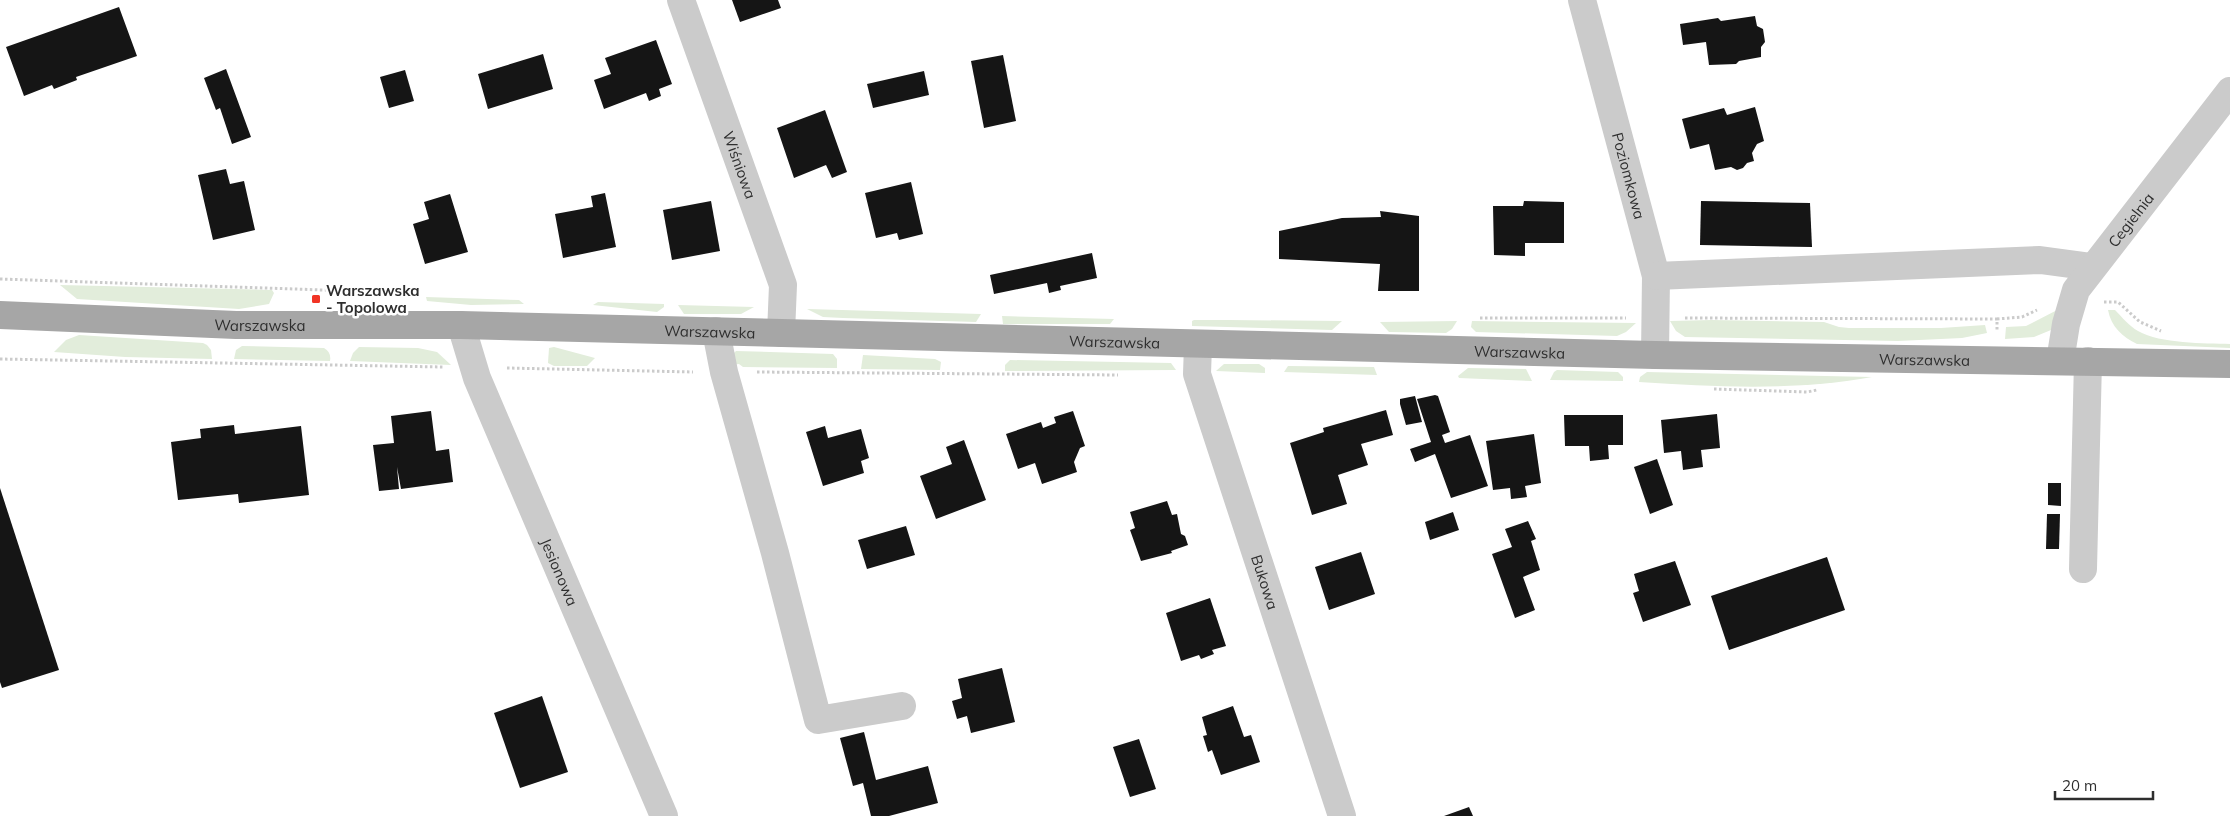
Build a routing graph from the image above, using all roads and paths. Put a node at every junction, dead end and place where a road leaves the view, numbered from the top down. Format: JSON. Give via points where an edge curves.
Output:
{"nodes":[{"id":1,"x":681,"y":0,"type":"edge"},
{"id":2,"x":1582,"y":0,"type":"edge"},
{"id":3,"x":2230,"y":91,"type":"edge"},
{"id":4,"x":2092,"y":267,"type":"junction"},
{"id":5,"x":1656,"y":276,"type":"junction"},
{"id":6,"x":0,"y":315,"type":"edge"},
{"id":7,"x":461,"y":325,"type":"junction"},
{"id":8,"x":716,"y":331,"type":"junction"},
{"id":9,"x":781,"y":334,"type":"junction"},
{"id":10,"x":1198,"y":345,"type":"junction"},
{"id":11,"x":1655,"y":355,"type":"junction"},
{"id":12,"x":0,"y":359,"type":"edge"},
{"id":13,"x":2060,"y":361,"type":"junction"},
{"id":14,"x":2088,"y":361,"type":"junction"},
{"id":15,"x":2230,"y":364,"type":"edge"},
{"id":16,"x":474,"y":368,"type":"junction"},
{"id":17,"x":724,"y":372,"type":"junction"},
{"id":18,"x":1121,"y":374,"type":"dead end"},
{"id":19,"x":1709,"y":389,"type":"dead end"},
{"id":20,"x":1825,"y":389,"type":"dead end"},
{"id":21,"x":2083,"y":569,"type":"dead end"},
{"id":22,"x":902,"y":706,"type":"dead end"},
{"id":23,"x":664,"y":816,"type":"edge"},
{"id":24,"x":1342,"y":816,"type":"edge"}],
"edges":[{"from":1,"to":9,"type":"street","name":"Wiśniowa","via":[[783,286]]},
{"from":2,"to":5,"type":"street","name":"Poziomkowa"},
{"from":3,"to":4,"type":"street","name":"Cegielnia"},
{"from":4,"to":5,"type":"street","via":[[2040,260]]},
{"from":4,"to":13,"type":"street","name":"Cegielnia","via":[[2076,290]]},
{"from":5,"to":11,"type":"street","name":"Poziomkowa"},
{"from":6,"to":7,"type":"main road","name":"Warszawska","via":[[236,325]]},
{"from":7,"to":8,"type":"main road","name":"Warszawska"},
{"from":7,"to":16,"type":"street","name":"Jesionowa"},
{"from":8,"to":9,"type":"main road","name":"Warszawska"},
{"from":8,"to":17,"type":"street"},
{"from":9,"to":10,"type":"main road","name":"Warszawska"},
{"from":10,"to":11,"type":"main road","name":"Warszawska"},
{"from":10,"to":24,"type":"street","name":"Bukowa","via":[[1198,374]]},
{"from":11,"to":13,"type":"main road","name":"Warszawska"},
{"from":12,"to":16,"type":"path"},
{"from":13,"to":14,"type":"main road","name":"Warszawska"},
{"from":14,"to":15,"type":"main road","name":"Warszawska"},
{"from":14,"to":21,"type":"street"},
{"from":16,"to":17,"type":"path"},
{"from":16,"to":23,"type":"street","name":"Jesionowa"},
{"from":17,"to":18,"type":"path"},
{"from":17,"to":22,"type":"street","via":[[818,720]]},
{"from":19,"to":20,"type":"path","via":[[1807,392]]}]}
